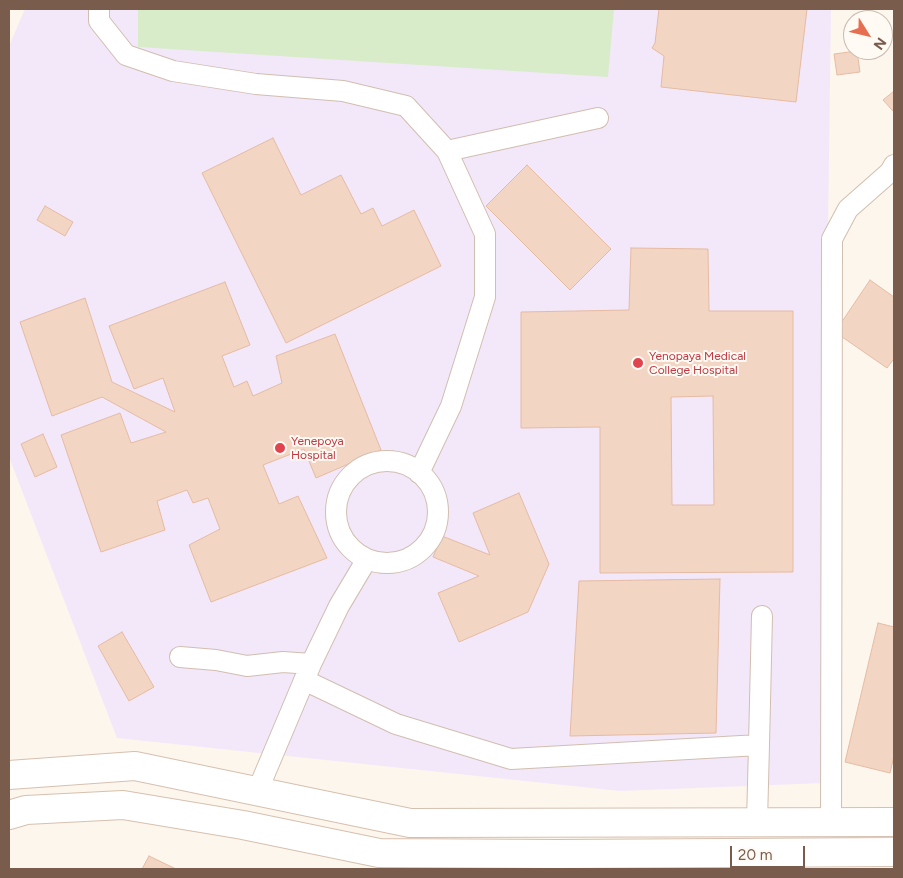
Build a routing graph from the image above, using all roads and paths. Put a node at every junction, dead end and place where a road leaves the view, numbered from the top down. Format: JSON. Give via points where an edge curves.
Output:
{"nodes":[{"id":1,"x":99,"y":9,"type":"edge"},
{"id":2,"x":598,"y":118,"type":"dead end"},
{"id":3,"x":447,"y":151,"type":"junction"},
{"id":4,"x":894,"y":165,"type":"edge"},
{"id":5,"x":419,"y":473,"type":"junction"},
{"id":6,"x":367,"y":559,"type":"junction"},
{"id":7,"x":762,"y":616,"type":"dead end"},
{"id":8,"x":180,"y":657,"type":"dead end"},
{"id":9,"x":308,"y":672,"type":"junction"},
{"id":10,"x":759,"y":745,"type":"junction"},
{"id":11,"x":9,"y":775,"type":"edge"},
{"id":12,"x":257,"y":792,"type":"junction"},
{"id":13,"x":9,"y":815,"type":"edge"},
{"id":14,"x":598,"y":822,"type":"junction"},
{"id":15,"x":756,"y":822,"type":"junction"},
{"id":16,"x":831,"y":822,"type":"junction"},
{"id":17,"x":894,"y":822,"type":"edge"},
{"id":18,"x":894,"y":852,"type":"edge"},
{"id":19,"x":596,"y":854,"type":"junction"},
{"id":20,"x":475,"y":861,"type":"edge"}],
"edges":[{"from":1,"to":3,"type":"street","via":[[98,21],[126,55],[173,70],[256,84],[343,91],[406,106]]},
{"from":2,"to":3,"type":"street"},
{"from":3,"to":5,"type":"street","via":[[485,234],[485,297],[451,406]]},
{"from":4,"to":16,"type":"street","via":[[848,209],[832,239]]},
{"from":5,"to":6,"type":"street","via":[[430,484],[436,499],[438,516],[433,534],[423,548],[409,558],[392,563]]},
{"from":5,"to":6,"type":"street","via":[[405,464],[390,461],[374,463],[359,470],[339,494],[338,526],[346,542],[358,555]]},
{"from":6,"to":9,"type":"street","via":[[339,606]]},
{"from":7,"to":10,"type":"street"},
{"from":8,"to":9,"type":"street","via":[[247,666],[283,662]]},
{"from":9,"to":10,"type":"street","via":[[396,724],[512,760]]},
{"from":9,"to":12,"type":"street"},
{"from":10,"to":15,"type":"street"},
{"from":11,"to":12,"type":"main road","via":[[135,766]]},
{"from":12,"to":14,"type":"main road","via":[[410,823]]},
{"from":13,"to":20,"type":"main road","via":[[26,810],[123,805],[379,853]]},
{"from":14,"to":15,"type":"main road"},
{"from":14,"to":19,"type":"main road"},
{"from":15,"to":16,"type":"main road"},
{"from":16,"to":17,"type":"main road"},
{"from":18,"to":19,"type":"main road"},
{"from":19,"to":20,"type":"main road"}]}
